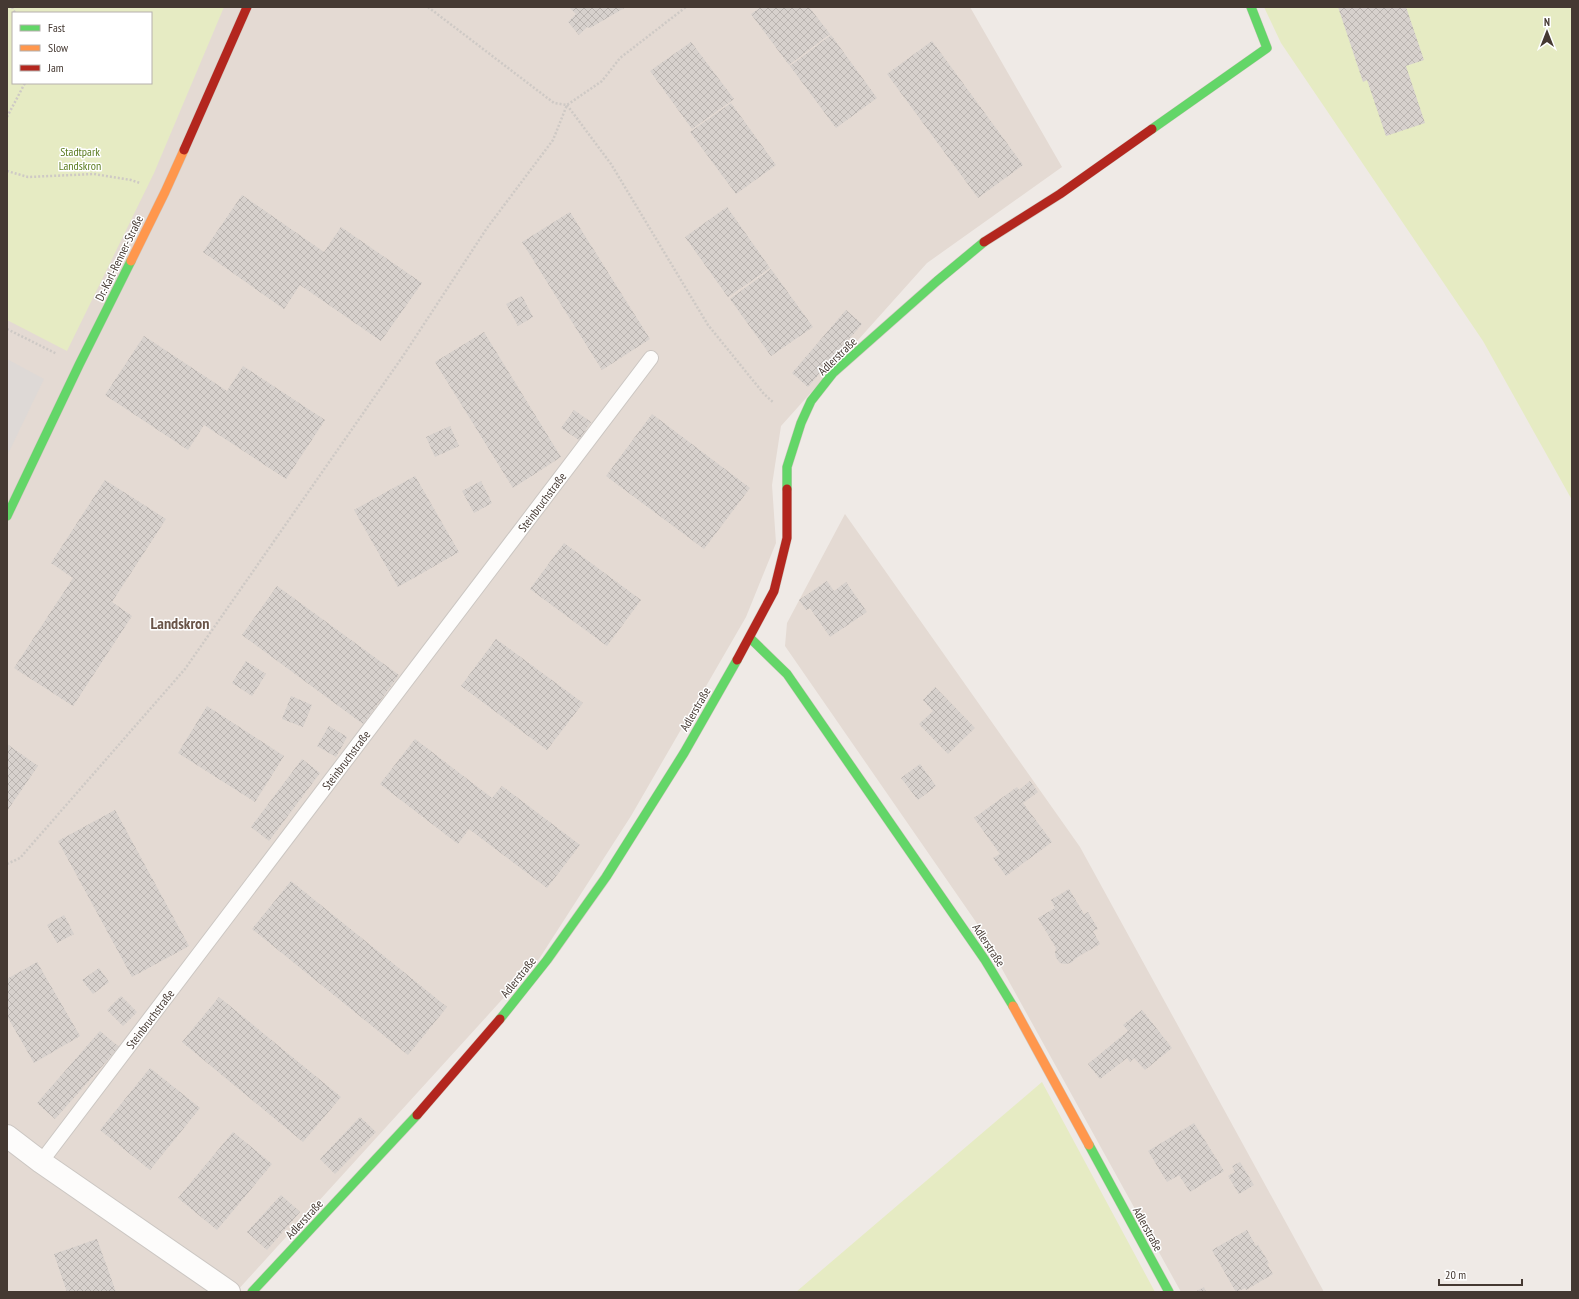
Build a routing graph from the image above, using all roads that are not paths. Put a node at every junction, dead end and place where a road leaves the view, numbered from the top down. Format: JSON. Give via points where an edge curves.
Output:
{"nodes":[{"id":1,"x":247,"y":7,"type":"edge"},
{"id":2,"x":1251,"y":7,"type":"edge"},
{"id":3,"x":651,"y":358,"type":"dead end"},
{"id":4,"x":7,"y":516,"type":"edge"},
{"id":5,"x":750,"y":638,"type":"junction"},
{"id":6,"x":7,"y":1136,"type":"edge"},
{"id":7,"x":41,"y":1162,"type":"junction"},
{"id":8,"x":229,"y":1292,"type":"edge"},
{"id":9,"x":252,"y":1292,"type":"edge"},
{"id":10,"x":1169,"y":1292,"type":"edge"}],
"edges":[{"from":1,"to":4,"type":"street","name":"Dr.-Karl-Renner-Straße","via":[[165,192]]},
{"from":2,"to":5,"type":"street","name":"Adlerstraße","via":[[1267,48],[1060,194],[982,244],[833,373],[811,401],[787,467],[787,538],[774,590]]},
{"from":3,"to":7,"type":"lane","name":"Steinbruchstraße"},
{"from":5,"to":9,"type":"street","name":"Adlerstraße","via":[[684,753],[609,871],[547,960],[406,1128]]},
{"from":5,"to":10,"type":"street","name":"Adlerstraße","via":[[787,674],[985,960],[1014,1008]]},
{"from":6,"to":7,"type":"street"},
{"from":7,"to":8,"type":"street"}]}
